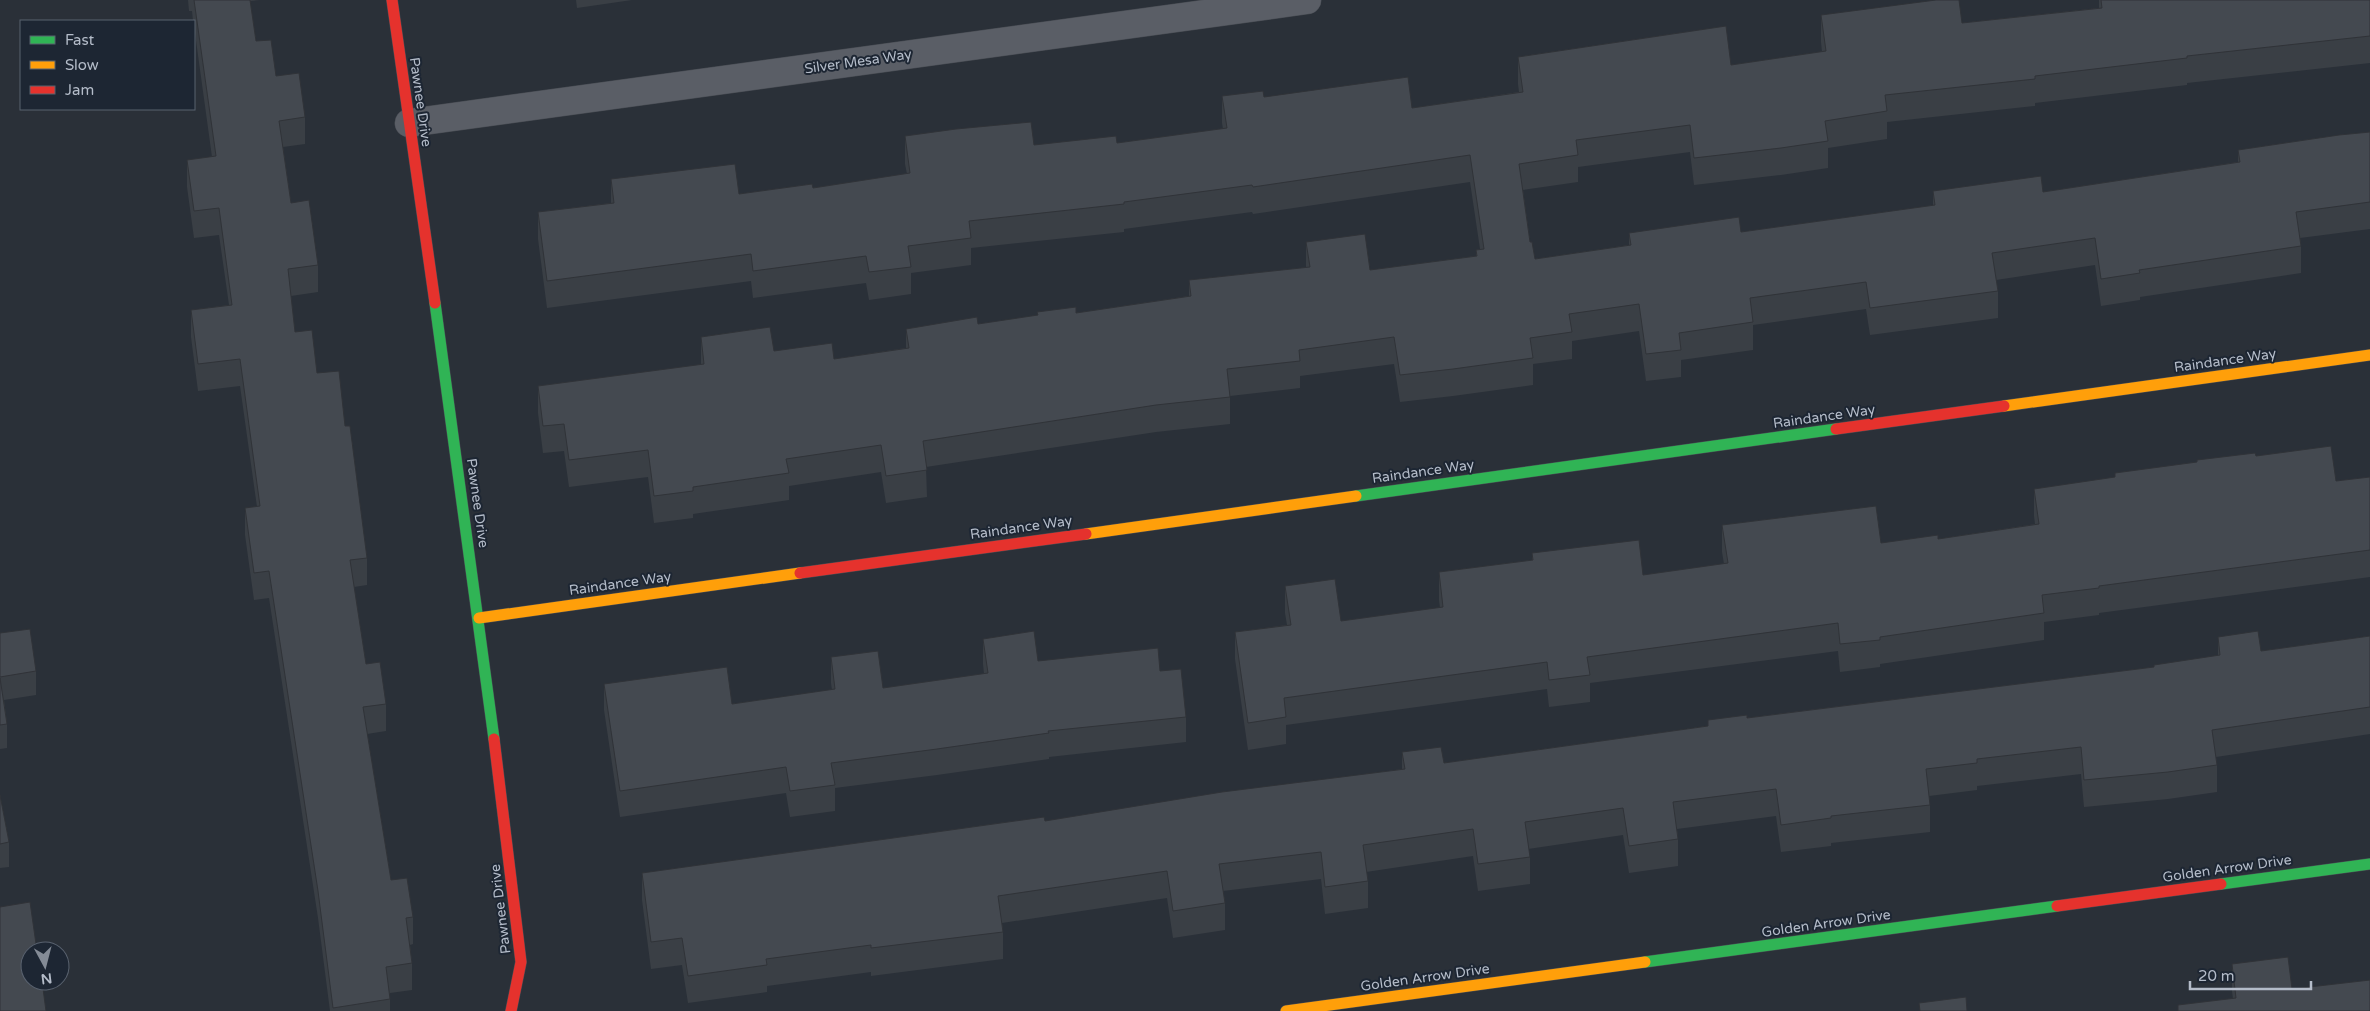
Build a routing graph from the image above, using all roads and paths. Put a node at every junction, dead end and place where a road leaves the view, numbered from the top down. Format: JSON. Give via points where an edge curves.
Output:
{"nodes":[{"id":1,"x":392,"y":0,"type":"edge"},
{"id":2,"x":1307,"y":0,"type":"edge"},
{"id":3,"x":409,"y":123,"type":"junction"},
{"id":4,"x":2370,"y":355,"type":"edge"},
{"id":5,"x":479,"y":618,"type":"junction"},
{"id":6,"x":2370,"y":864,"type":"edge"},
{"id":7,"x":511,"y":1011,"type":"edge"},
{"id":8,"x":1286,"y":1011,"type":"edge"}],
"edges":[{"from":1,"to":3,"type":"street","name":"Pawnee Drive"},
{"from":2,"to":3,"type":"street","name":"Silver Mesa Way"},
{"from":3,"to":5,"type":"street","name":"Pawnee Drive"},
{"from":4,"to":5,"type":"street","name":"Raindance Way"},
{"from":5,"to":7,"type":"street","name":"Pawnee Drive","via":[[521,962]]},
{"from":6,"to":8,"type":"street","name":"Golden Arrow Drive"}]}
